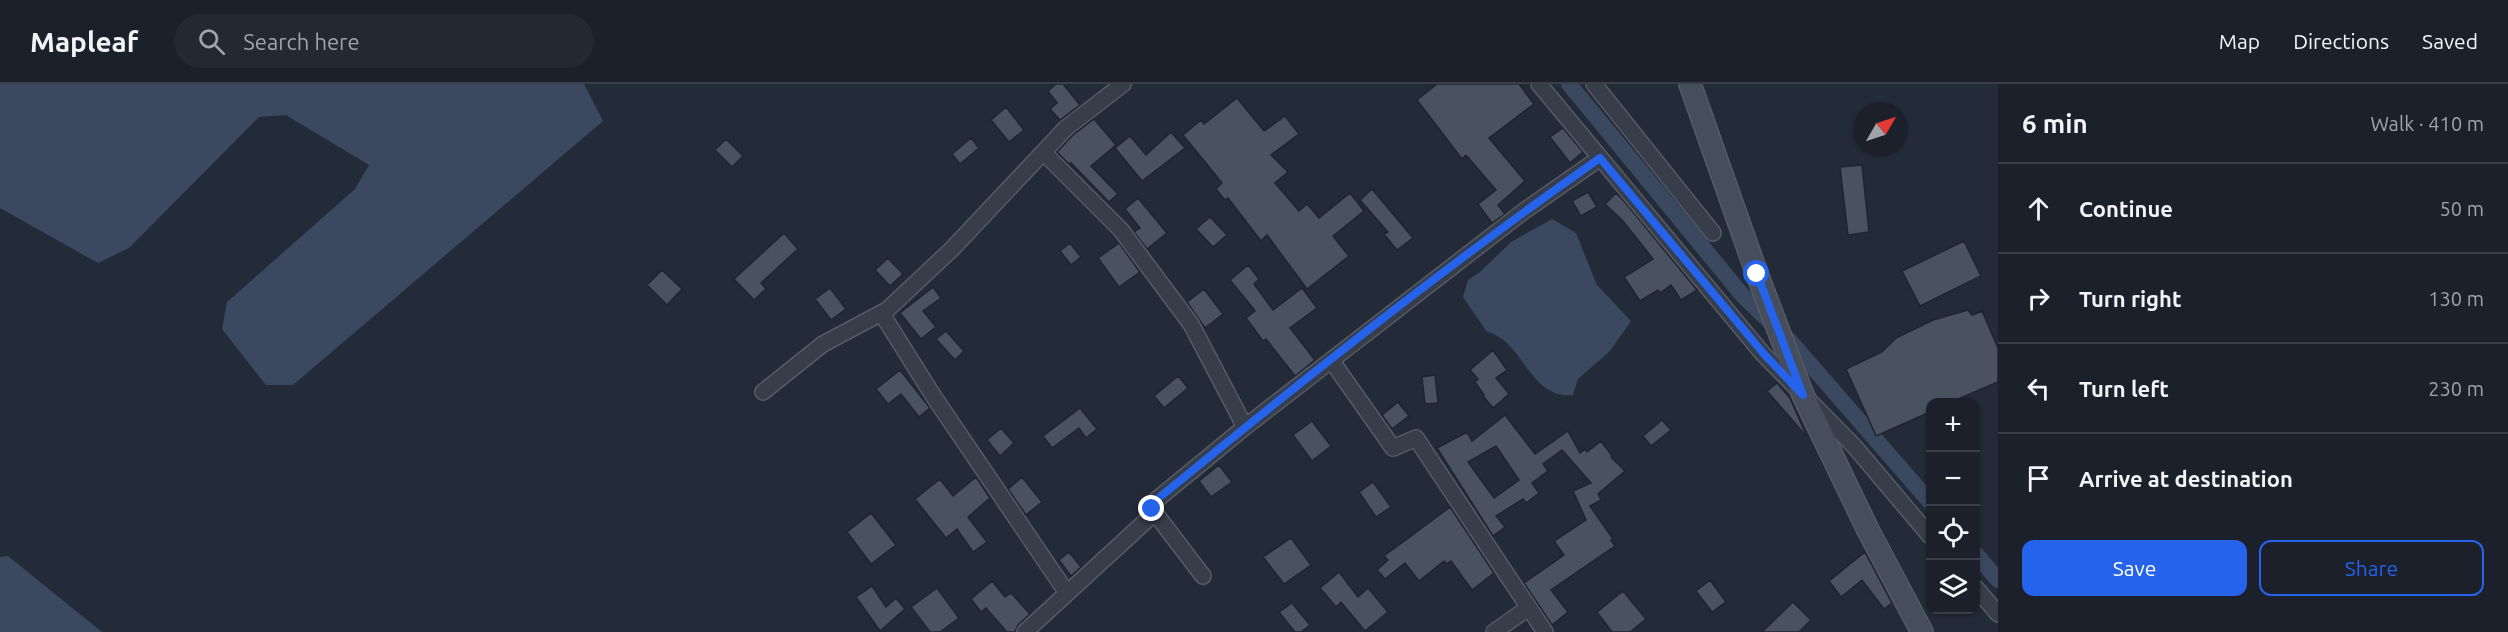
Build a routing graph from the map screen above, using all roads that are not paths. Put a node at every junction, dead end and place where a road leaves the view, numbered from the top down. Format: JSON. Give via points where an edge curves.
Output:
{"nodes":[{"id":1,"x":1124,"y":84,"type":"edge"},
{"id":2,"x":1539,"y":84,"type":"edge"},
{"id":3,"x":1594,"y":84,"type":"edge"},
{"id":4,"x":1690,"y":84,"type":"edge"},
{"id":5,"x":1044,"y":153,"type":"junction"},
{"id":6,"x":1600,"y":158,"type":"junction"},
{"id":7,"x":1713,"y":233,"type":"dead end"},
{"id":8,"x":882,"y":314,"type":"junction"},
{"id":9,"x":1331,"y":360,"type":"junction"},
{"id":10,"x":763,"y":392,"type":"dead end"},
{"id":11,"x":1803,"y":395,"type":"junction"},
{"id":12,"x":1245,"y":427,"type":"junction"},
{"id":13,"x":1152,"y":509,"type":"junction"},
{"id":14,"x":1926,"y":531,"type":"edge"},
{"id":15,"x":1203,"y":576,"type":"dead end"},
{"id":16,"x":1067,"y":593,"type":"junction"},
{"id":17,"x":1980,"y":593,"type":"edge"},
{"id":18,"x":1528,"y":608,"type":"junction"},
{"id":19,"x":1998,"y":614,"type":"edge"},
{"id":20,"x":1025,"y":632,"type":"edge"},
{"id":21,"x":1494,"y":632,"type":"edge"},
{"id":22,"x":1545,"y":632,"type":"edge"},
{"id":23,"x":1922,"y":632,"type":"edge"}],
"edges":[{"from":1,"to":5,"type":"street","via":[[1066,128]]},
{"from":2,"to":6,"type":"street"},
{"from":3,"to":7,"type":"street"},
{"from":4,"to":11,"type":"street"},
{"from":5,"to":8,"type":"street","via":[[952,249]]},
{"from":5,"to":12,"type":"street","via":[[1121,230],[1191,324]]},
{"from":6,"to":9,"type":"street","via":[[1524,211]]},
{"from":6,"to":11,"type":"street"},
{"from":8,"to":10,"type":"street","via":[[824,344]]},
{"from":8,"to":16,"type":"street"},
{"from":9,"to":12,"type":"street"},
{"from":9,"to":18,"type":"street","via":[[1393,448],[1416,438]]},
{"from":11,"to":14,"type":"street","via":[[1854,446]]},
{"from":11,"to":23,"type":"street"},
{"from":12,"to":13,"type":"street","via":[[1155,501]]},
{"from":13,"to":15,"type":"street"},
{"from":13,"to":16,"type":"street","via":[[1148,519]]},
{"from":16,"to":20,"type":"street"},
{"from":17,"to":19,"type":"street"},
{"from":18,"to":21,"type":"street"},
{"from":18,"to":22,"type":"street"}]}
